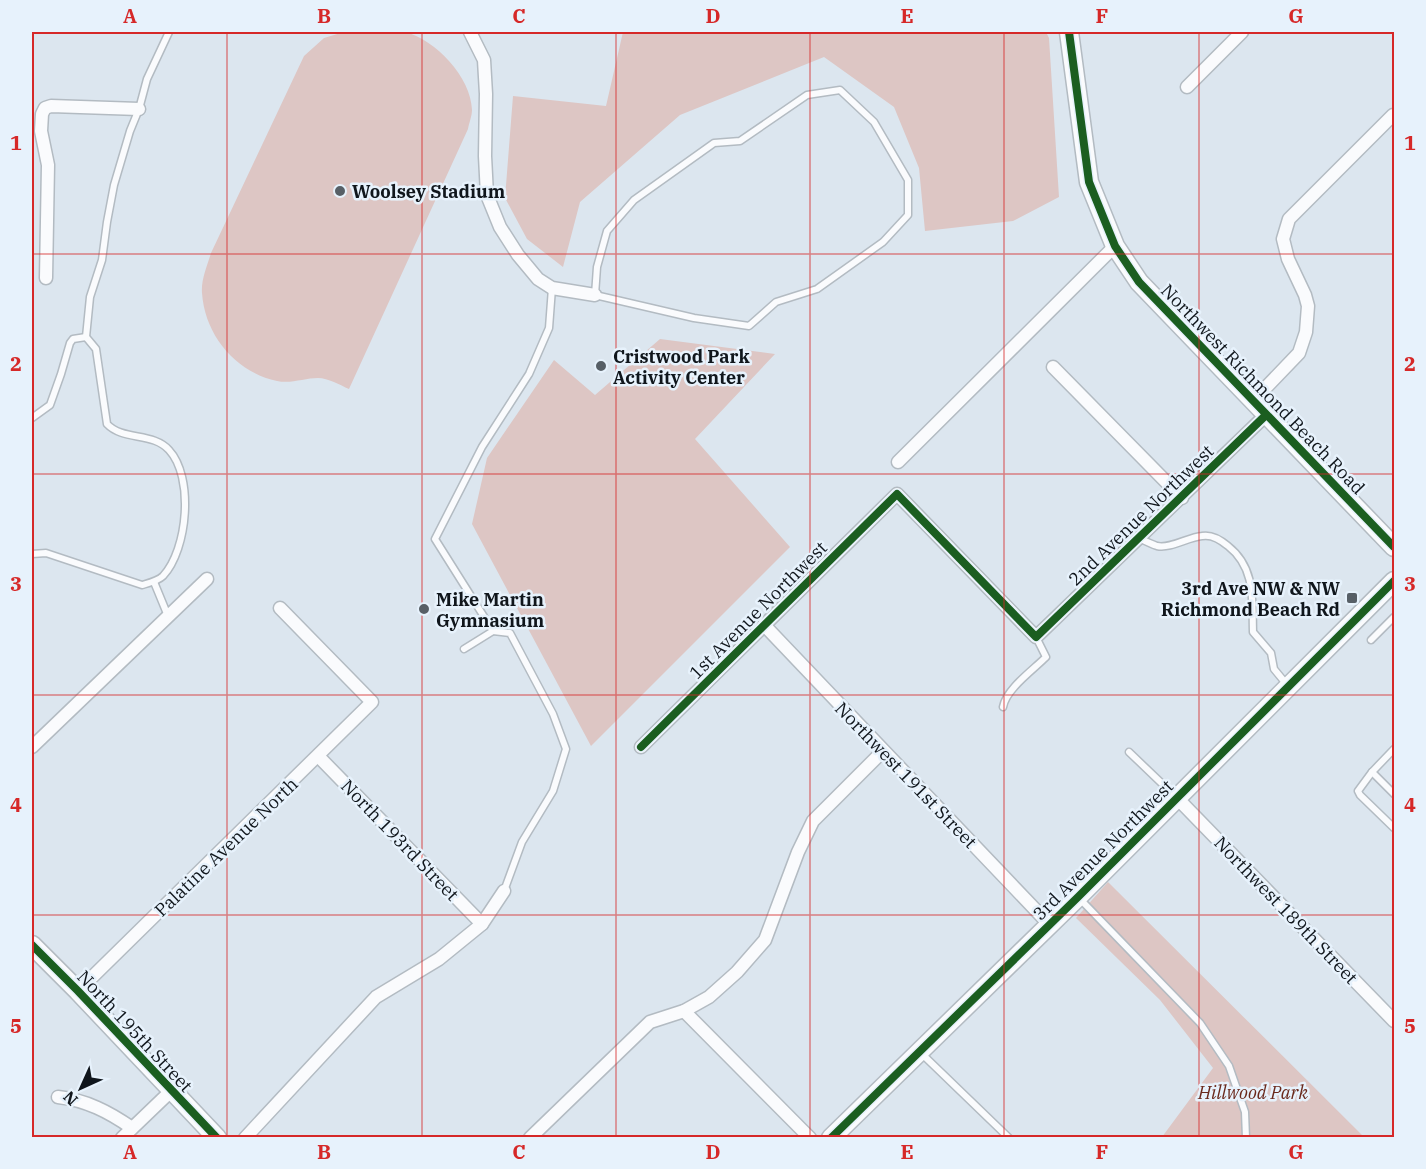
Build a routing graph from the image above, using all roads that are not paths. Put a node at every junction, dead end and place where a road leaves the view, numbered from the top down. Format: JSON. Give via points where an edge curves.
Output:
{"nodes":[{"id":1,"x":169,"y":32,"type":"edge"},
{"id":2,"x":470,"y":32,"type":"edge"},
{"id":3,"x":1069,"y":32,"type":"edge"},
{"id":4,"x":1242,"y":32,"type":"edge"},
{"id":5,"x":1187,"y":87,"type":"dead end"},
{"id":6,"x":139,"y":109,"type":"junction"},
{"id":7,"x":1393,"y":115,"type":"edge"},
{"id":8,"x":1115,"y":246,"type":"junction"},
{"id":9,"x":46,"y":278,"type":"dead end"},
{"id":10,"x":552,"y":288,"type":"junction"},
{"id":11,"x":595,"y":295,"type":"junction"},
{"id":12,"x":86,"y":337,"type":"junction"},
{"id":13,"x":1053,"y":367,"type":"dead end"},
{"id":14,"x":1253,"y":401,"type":"junction"},
{"id":15,"x":1266,"y":415,"type":"junction"},
{"id":16,"x":32,"y":418,"type":"edge"},
{"id":17,"x":898,"y":462,"type":"dead end"},
{"id":18,"x":1182,"y":498,"type":"junction"},
{"id":19,"x":1139,"y":538,"type":"junction"},
{"id":20,"x":1395,"y":547,"type":"edge"},
{"id":21,"x":32,"y":554,"type":"edge"},
{"id":22,"x":207,"y":579,"type":"dead end"},
{"id":23,"x":154,"y":582,"type":"junction"},
{"id":24,"x":1395,"y":582,"type":"edge"},
{"id":25,"x":280,"y":608,"type":"dead end"},
{"id":26,"x":168,"y":616,"type":"junction"},
{"id":27,"x":1395,"y":617,"type":"edge"},
{"id":28,"x":764,"y":625,"type":"junction"},
{"id":29,"x":493,"y":632,"type":"junction"},
{"id":30,"x":1036,"y":637,"type":"junction"},
{"id":31,"x":1371,"y":640,"type":"dead end"},
{"id":32,"x":464,"y":649,"type":"dead end"},
{"id":33,"x":1288,"y":687,"type":"junction"},
{"id":34,"x":1003,"y":707,"type":"dead end"},
{"id":35,"x":32,"y":747,"type":"edge"},
{"id":36,"x":641,"y":747,"type":"dead end"},
{"id":37,"x":1395,"y":749,"type":"edge"},
{"id":38,"x":883,"y":752,"type":"junction"},
{"id":39,"x":1129,"y":752,"type":"dead end"},
{"id":40,"x":318,"y":757,"type":"junction"},
{"id":41,"x":1372,"y":772,"type":"junction"},
{"id":42,"x":1395,"y":794,"type":"edge"},
{"id":43,"x":1177,"y":798,"type":"junction"},
{"id":44,"x":1395,"y":828,"type":"edge"},
{"id":45,"x":504,"y":891,"type":"joint"},
{"id":46,"x":1077,"y":897,"type":"junction"},
{"id":47,"x":482,"y":924,"type":"junction"},
{"id":48,"x":1049,"y":924,"type":"junction"},
{"id":49,"x":32,"y":945,"type":"edge"},
{"id":50,"x":78,"y":991,"type":"junction"},
{"id":51,"x":684,"y":1011,"type":"junction"},
{"id":52,"x":1395,"y":1021,"type":"edge"},
{"id":53,"x":919,"y":1051,"type":"junction"},
{"id":54,"x":171,"y":1091,"type":"junction"},
{"id":55,"x":58,"y":1097,"type":"dead end"},
{"id":56,"x":132,"y":1128,"type":"junction"},
{"id":57,"x":122,"y":1137,"type":"edge"},
{"id":58,"x":217,"y":1137,"type":"edge"},
{"id":59,"x":245,"y":1137,"type":"edge"},
{"id":60,"x":530,"y":1137,"type":"edge"},
{"id":61,"x":810,"y":1137,"type":"edge"},
{"id":62,"x":831,"y":1137,"type":"edge"},
{"id":63,"x":1009,"y":1137,"type":"edge"},
{"id":64,"x":1246,"y":1137,"type":"edge"}],
"edges":[{"from":1,"to":6,"type":"lane","via":[[147,79]]},
{"from":2,"to":10,"type":"street","via":[[484,60],[487,195],[500,227],[518,255],[538,279]]},
{"from":3,"to":8,"type":"street","name":"Northwest Richmond Beach Road","via":[[1089,182]]},
{"from":4,"to":5,"type":"street"},
{"from":6,"to":9,"type":"street","via":[[73,105],[45,108],[41,130],[48,165]]},
{"from":6,"to":12,"type":"lane","via":[[114,185],[102,260],[90,297]]},
{"from":7,"to":14,"type":"street","via":[[1289,219],[1283,239],[1307,301],[1305,332],[1299,353]]},
{"from":8,"to":14,"type":"street","name":"Northwest Richmond Beach Road","via":[[1139,282]]},
{"from":8,"to":17,"type":"street"},
{"from":10,"to":11,"type":"street"},
{"from":10,"to":29,"type":"lane","via":[[549,328],[529,374],[482,447],[435,539]]},
{"from":11,"to":11,"type":"lane","via":[[597,267],[608,231],[634,200],[714,143],[740,141],[807,95],[840,90],[874,122],[908,180],[908,215],[883,242],[817,289],[776,302],[749,326],[694,318]]},
{"from":12,"to":16,"type":"lane","via":[[70,344],[50,405]]},
{"from":12,"to":23,"type":"lane","via":[[96,349],[107,424],[113,431],[151,438],[168,448],[179,464],[185,492],[184,522],[173,560]]},
{"from":13,"to":18,"type":"street"},
{"from":14,"to":15,"type":"street","name":"Northwest Richmond Beach Road"},
{"from":15,"to":18,"type":"street","name":"2nd Avenue Northwest"},
{"from":15,"to":20,"type":"street","name":"Northwest Richmond Beach Road"},
{"from":18,"to":19,"type":"street","name":"2nd Avenue Northwest"},
{"from":19,"to":30,"type":"street","name":"2nd Avenue Northwest"},
{"from":19,"to":33,"type":"lane","via":[[1158,546],[1212,536],[1236,554],[1248,573],[1252,592],[1252,632],[1271,653],[1274,669]]},
{"from":21,"to":23,"type":"lane","via":[[46,553],[142,585]]},
{"from":22,"to":26,"type":"street"},
{"from":23,"to":26,"type":"lane"},
{"from":24,"to":33,"type":"street","name":"3rd Avenue Northwest"},
{"from":25,"to":40,"type":"street","name":"Palatine Avenue North","via":[[372,702]]},
{"from":26,"to":35,"type":"street"},
{"from":27,"to":31,"type":"lane"},
{"from":28,"to":30,"type":"street","name":"1st Avenue Northwest","via":[[897,495]]},
{"from":28,"to":36,"type":"street","name":"1st Avenue Northwest"},
{"from":28,"to":38,"type":"street","name":"Northwest 191st Street"},
{"from":29,"to":32,"type":"lane"},
{"from":29,"to":45,"type":"lane","via":[[510,633],[553,714],[566,749],[553,791],[522,842]]},
{"from":30,"to":34,"type":"lane","via":[[1046,657],[1009,692]]},
{"from":33,"to":43,"type":"street","name":"3rd Avenue Northwest"},
{"from":37,"to":41,"type":"lane"},
{"from":38,"to":48,"type":"street","name":"Northwest 191st Street"},
{"from":38,"to":51,"type":"street","via":[[813,821],[765,940],[709,997]]},
{"from":39,"to":43,"type":"lane"},
{"from":40,"to":47,"type":"street","name":"North 193rd Street"},
{"from":40,"to":50,"type":"street","name":"Palatine Avenue North"},
{"from":41,"to":42,"type":"lane"},
{"from":41,"to":44,"type":"lane","via":[[1358,791]]},
{"from":43,"to":46,"type":"street","name":"3rd Avenue Northwest"},
{"from":43,"to":52,"type":"street","name":"Northwest 189th Street"},
{"from":45,"to":47,"type":"street"},
{"from":46,"to":48,"type":"street","name":"3rd Avenue Northwest"},
{"from":46,"to":64,"type":"lane","via":[[1200,1023],[1229,1066],[1245,1112]]},
{"from":47,"to":59,"type":"street","via":[[439,958],[376,997]]},
{"from":48,"to":53,"type":"street","name":"3rd Avenue Northwest"},
{"from":49,"to":50,"type":"street","name":"North 195th Street"},
{"from":50,"to":54,"type":"street","name":"North 195th Street"},
{"from":51,"to":60,"type":"street","via":[[650,1022]]},
{"from":51,"to":61,"type":"street"},
{"from":53,"to":62,"type":"street","name":"3rd Avenue Northwest"},
{"from":53,"to":63,"type":"lane"},
{"from":54,"to":56,"type":"street"},
{"from":54,"to":58,"type":"street","name":"North 195th Street"},
{"from":55,"to":56,"type":"street","via":[[93,1105]]},
{"from":56,"to":57,"type":"street"}]}
